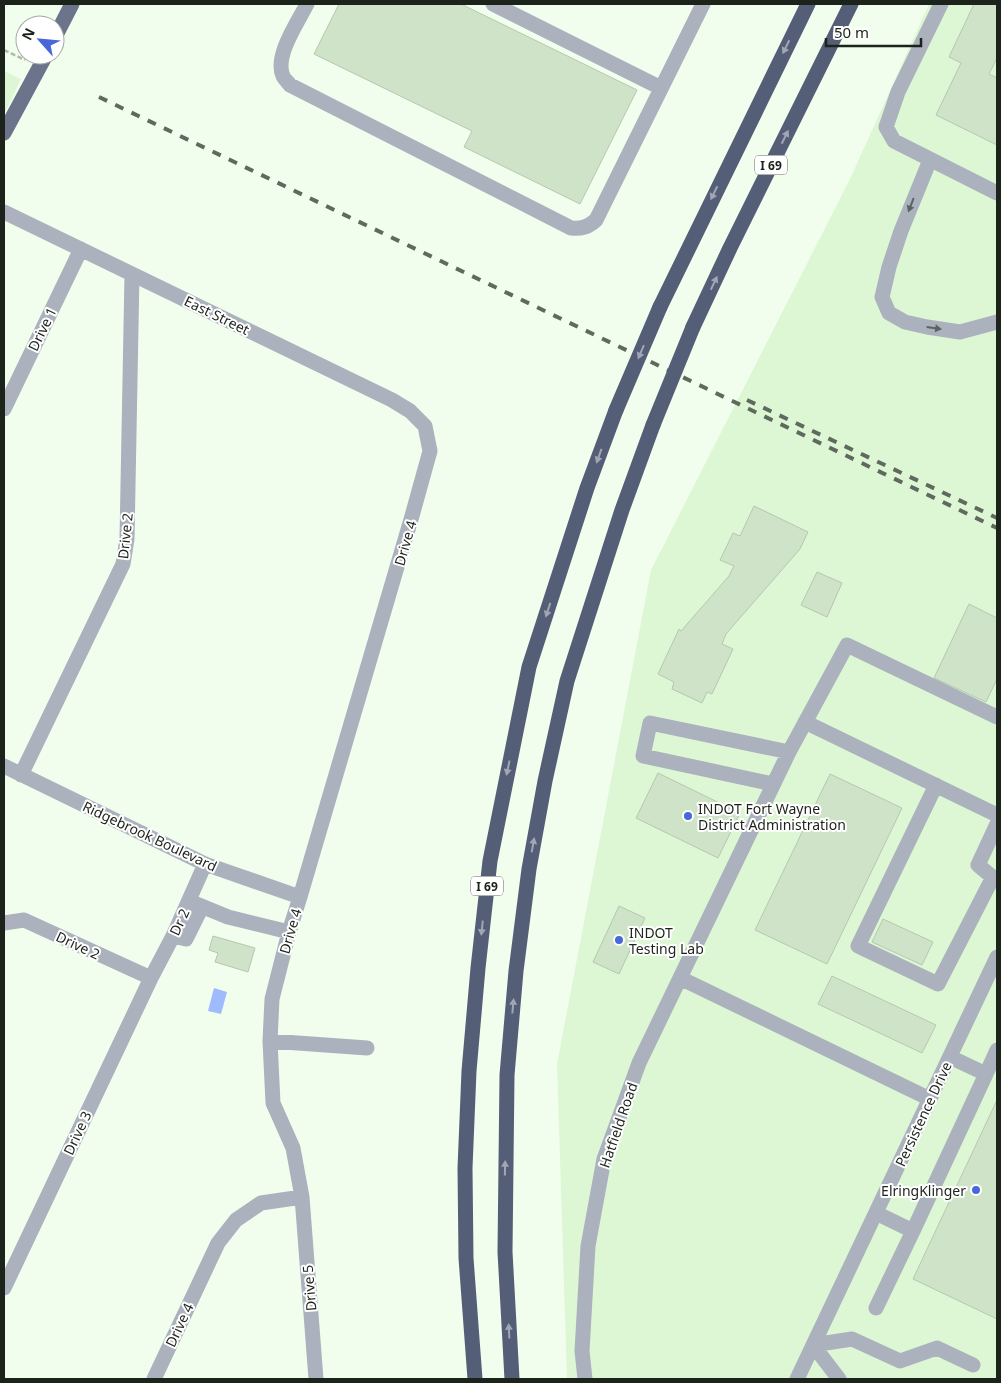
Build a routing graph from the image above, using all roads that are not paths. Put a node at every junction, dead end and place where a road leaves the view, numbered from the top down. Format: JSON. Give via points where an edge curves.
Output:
{"nodes":[{"id":1,"x":72,"y":4,"type":"edge"},
{"id":2,"x":308,"y":4,"type":"edge"},
{"id":3,"x":493,"y":4,"type":"edge"},
{"id":4,"x":703,"y":4,"type":"edge"},
{"id":5,"x":808,"y":4,"type":"edge"},
{"id":6,"x":851,"y":4,"type":"edge"},
{"id":7,"x":941,"y":4,"type":"edge"},
{"id":8,"x":65,"y":18,"type":"edge"},
{"id":9,"x":41,"y":65,"type":"edge"},
{"id":10,"x":661,"y":88,"type":"junction"},
{"id":11,"x":4,"y":133,"type":"edge"},
{"id":12,"x":930,"y":160,"type":"junction"},
{"id":13,"x":997,"y":193,"type":"edge"},
{"id":14,"x":4,"y":212,"type":"edge"},
{"id":15,"x":81,"y":249,"type":"junction"},
{"id":16,"x":132,"y":274,"type":"junction"},
{"id":17,"x":997,"y":322,"type":"edge"},
{"id":18,"x":4,"y":410,"type":"edge"},
{"id":19,"x":425,"y":426,"type":"joint"},
{"id":20,"x":997,"y":717,"type":"edge"},
{"id":21,"x":805,"y":722,"type":"junction"},
{"id":22,"x":789,"y":752,"type":"junction"},
{"id":23,"x":4,"y":766,"type":"edge"},
{"id":24,"x":21,"y":775,"type":"junction"},
{"id":25,"x":773,"y":784,"type":"junction"},
{"id":26,"x":936,"y":785,"type":"junction"},
{"id":27,"x":997,"y":815,"type":"edge"},
{"id":28,"x":997,"y":824,"type":"edge"},
{"id":29,"x":205,"y":864,"type":"junction"},
{"id":30,"x":995,"y":879,"type":"edge"},
{"id":31,"x":300,"y":897,"type":"junction"},
{"id":32,"x":196,"y":904,"type":"junction"},
{"id":33,"x":4,"y":923,"type":"edge"},
{"id":34,"x":288,"y":932,"type":"junction"},
{"id":35,"x":997,"y":957,"type":"edge"},
{"id":36,"x":151,"y":978,"type":"junction"},
{"id":37,"x":680,"y":978,"type":"junction"},
{"id":38,"x":270,"y":1041,"type":"junction"},
{"id":39,"x":367,"y":1048,"type":"dead end"},
{"id":40,"x":997,"y":1050,"type":"edge"},
{"id":41,"x":950,"y":1057,"type":"junction"},
{"id":42,"x":986,"y":1074,"type":"junction"},
{"id":43,"x":930,"y":1099,"type":"junction"},
{"id":44,"x":302,"y":1198,"type":"junction"},
{"id":45,"x":876,"y":1213,"type":"junction"},
{"id":46,"x":912,"y":1231,"type":"junction"},
{"id":47,"x":4,"y":1288,"type":"edge"},
{"id":48,"x":876,"y":1308,"type":"dead end"},
{"id":49,"x":813,"y":1345,"type":"junction"},
{"id":50,"x":973,"y":1365,"type":"dead end"},
{"id":51,"x":154,"y":1379,"type":"edge"},
{"id":52,"x":316,"y":1379,"type":"edge"},
{"id":53,"x":475,"y":1379,"type":"edge"},
{"id":54,"x":512,"y":1379,"type":"edge"},
{"id":55,"x":586,"y":1379,"type":"edge"},
{"id":56,"x":797,"y":1379,"type":"edge"},
{"id":57,"x":839,"y":1379,"type":"edge"}],
"edges":[{"from":1,"to":8,"type":"main road"},
{"from":2,"to":10,"type":"street","via":[[282,54],[280,66],[290,85],[571,228],[580,229],[596,220]]},
{"from":3,"to":10,"type":"street"},
{"from":4,"to":10,"type":"street"},
{"from":5,"to":53,"type":"highway","number":"I 69","one_way":true,"bridge":true,"via":[[660,307],[616,410],[530,667],[490,861],[469,1071],[466,1258]]},
{"from":54,"to":6,"type":"highway","number":"I 69","one_way":true,"bridge":true,"via":[[505,1252],[507,1074],[529,869],[567,681],[622,510],[693,327]]},
{"from":7,"to":12,"type":"street","via":[[898,92],[886,127],[894,141]]},
{"from":9,"to":11,"type":"main road"},
{"from":12,"to":13,"type":"street"},
{"from":12,"to":17,"type":"street","one_way":true,"via":[[901,231],[882,297],[889,313],[905,322],[927,327],[960,332]]},
{"from":14,"to":15,"type":"street","name":"East Street"},
{"from":15,"to":16,"type":"street","name":"East Street"},
{"from":15,"to":18,"type":"street","name":"Drive 1"},
{"from":16,"to":19,"type":"street","name":"East Street","via":[[392,400]]},
{"from":16,"to":24,"type":"street","name":"Drive 2","via":[[127,539],[122,564]]},
{"from":19,"to":31,"type":"street","name":"Drive 4","via":[[430,451]]},
{"from":20,"to":21,"type":"street","name":"Hatfield Road","via":[[847,646]]},
{"from":21,"to":22,"type":"street","name":"Hatfield Road"},
{"from":21,"to":26,"type":"street"},
{"from":22,"to":25,"type":"street","name":"Hatfield Road"},
{"from":22,"to":25,"type":"street","via":[[650,723],[643,756]]},
{"from":23,"to":24,"type":"street","name":"Ridgebrook Boulevard"},
{"from":24,"to":29,"type":"street","name":"Ridgebrook Boulevard"},
{"from":25,"to":37,"type":"street","name":"Hatfield Road"},
{"from":26,"to":27,"type":"street"},
{"from":26,"to":30,"type":"street","via":[[858,946],[938,984]]},
{"from":28,"to":30,"type":"street","via":[[978,865]]},
{"from":29,"to":31,"type":"street","name":"Ridgebrook Boulevard"},
{"from":29,"to":32,"type":"street","name":"Dr 2"},
{"from":31,"to":34,"type":"street","name":"Drive 4"},
{"from":32,"to":34,"type":"street","via":[[242,921]]},
{"from":32,"to":36,"type":"street","name":"Dr 2","via":[[173,936]]},
{"from":33,"to":36,"type":"street","name":"Drive 2","via":[[24,920]]},
{"from":34,"to":38,"type":"street","name":"Drive 4","via":[[272,999]]},
{"from":35,"to":41,"type":"street","name":"Persistence Drive"},
{"from":36,"to":47,"type":"street","name":"Drive 3"},
{"from":37,"to":43,"type":"street"},
{"from":37,"to":55,"type":"street","name":"Hatfield Road","via":[[639,1063],[604,1159],[588,1246],[582,1351]]},
{"from":38,"to":39,"type":"street"},
{"from":38,"to":44,"type":"street","name":"Drive 4","via":[[273,1103],[294,1148]]},
{"from":40,"to":42,"type":"street"},
{"from":41,"to":42,"type":"street"},
{"from":41,"to":43,"type":"street","name":"Persistence Drive"},
{"from":42,"to":46,"type":"street"},
{"from":43,"to":45,"type":"street","name":"Persistence Drive"},
{"from":44,"to":51,"type":"street","name":"Drive 4","via":[[261,1203],[236,1220],[218,1243]]},
{"from":44,"to":52,"type":"street","name":"Drive 5"},
{"from":45,"to":46,"type":"street"},
{"from":45,"to":49,"type":"street","name":"Persistence Drive"},
{"from":46,"to":48,"type":"street"},
{"from":49,"to":50,"type":"street","via":[[852,1339],[900,1361],[937,1348]]},
{"from":49,"to":56,"type":"street","name":"Persistence Drive"},
{"from":49,"to":57,"type":"street"}]}
